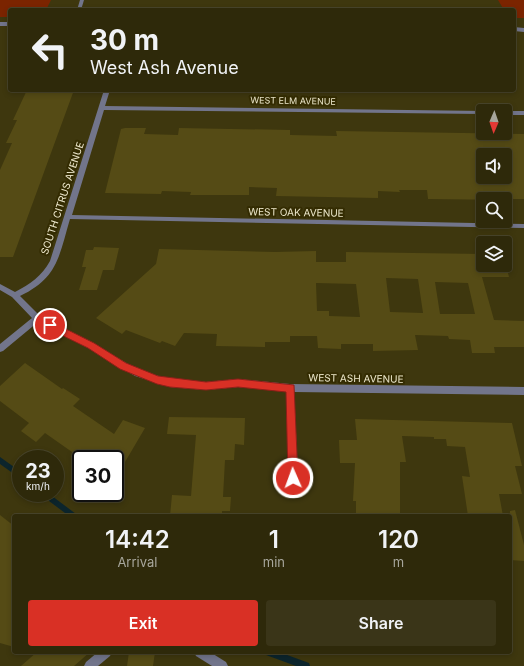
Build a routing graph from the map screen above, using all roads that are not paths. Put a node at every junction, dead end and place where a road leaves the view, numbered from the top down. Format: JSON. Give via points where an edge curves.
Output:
{"nodes":[{"id":1,"x":106,"y":92,"type":"edge"},
{"id":2,"x":102,"y":108,"type":"junction"},
{"id":3,"x":476,"y":112,"type":"edge"},
{"id":4,"x":512,"y":113,"type":"edge"},
{"id":5,"x":524,"y":113,"type":"edge"},
{"id":6,"x":68,"y":217,"type":"junction"},
{"id":7,"x":524,"y":226,"type":"edge"},
{"id":8,"x":0,"y":287,"type":"edge"},
{"id":9,"x":15,"y":294,"type":"junction"},
{"id":10,"x":37,"y":318,"type":"junction"},
{"id":11,"x":0,"y":349,"type":"edge"},
{"id":12,"x":290,"y":388,"type":"junction"},
{"id":13,"x":524,"y":391,"type":"edge"},
{"id":14,"x":294,"y":493,"type":"dead end"},
{"id":15,"x":104,"y":654,"type":"edge"},
{"id":16,"x":203,"y":654,"type":"edge"},
{"id":17,"x":90,"y":666,"type":"edge"},
{"id":18,"x":222,"y":666,"type":"edge"}],
"edges":[{"from":1,"to":2,"type":"street","name":"SOUTH CITRUS AVENUE"},
{"from":2,"to":3,"type":"street","name":"WEST ELM AVENUE"},
{"from":2,"to":6,"type":"street","name":"SOUTH CITRUS AVENUE"},
{"from":4,"to":5,"type":"street"},
{"from":6,"to":7,"type":"street","name":"WEST OAK AVENUE"},
{"from":6,"to":9,"type":"street","name":"SOUTH CITRUS AVENUE","via":[[48,273],[31,287]]},
{"from":8,"to":9,"type":"street","name":"WEST ASH AVENUE"},
{"from":9,"to":10,"type":"street","name":"WEST ASH AVENUE"},
{"from":10,"to":11,"type":"street"},
{"from":10,"to":12,"type":"street","name":"WEST ASH AVENUE","via":[[123,366],[157,380],[206,386],[238,383]]},
{"from":12,"to":13,"type":"street","name":"WEST ASH AVENUE"},
{"from":12,"to":14,"type":"street"},
{"from":15,"to":17,"type":"street"},
{"from":16,"to":18,"type":"street"}]}
